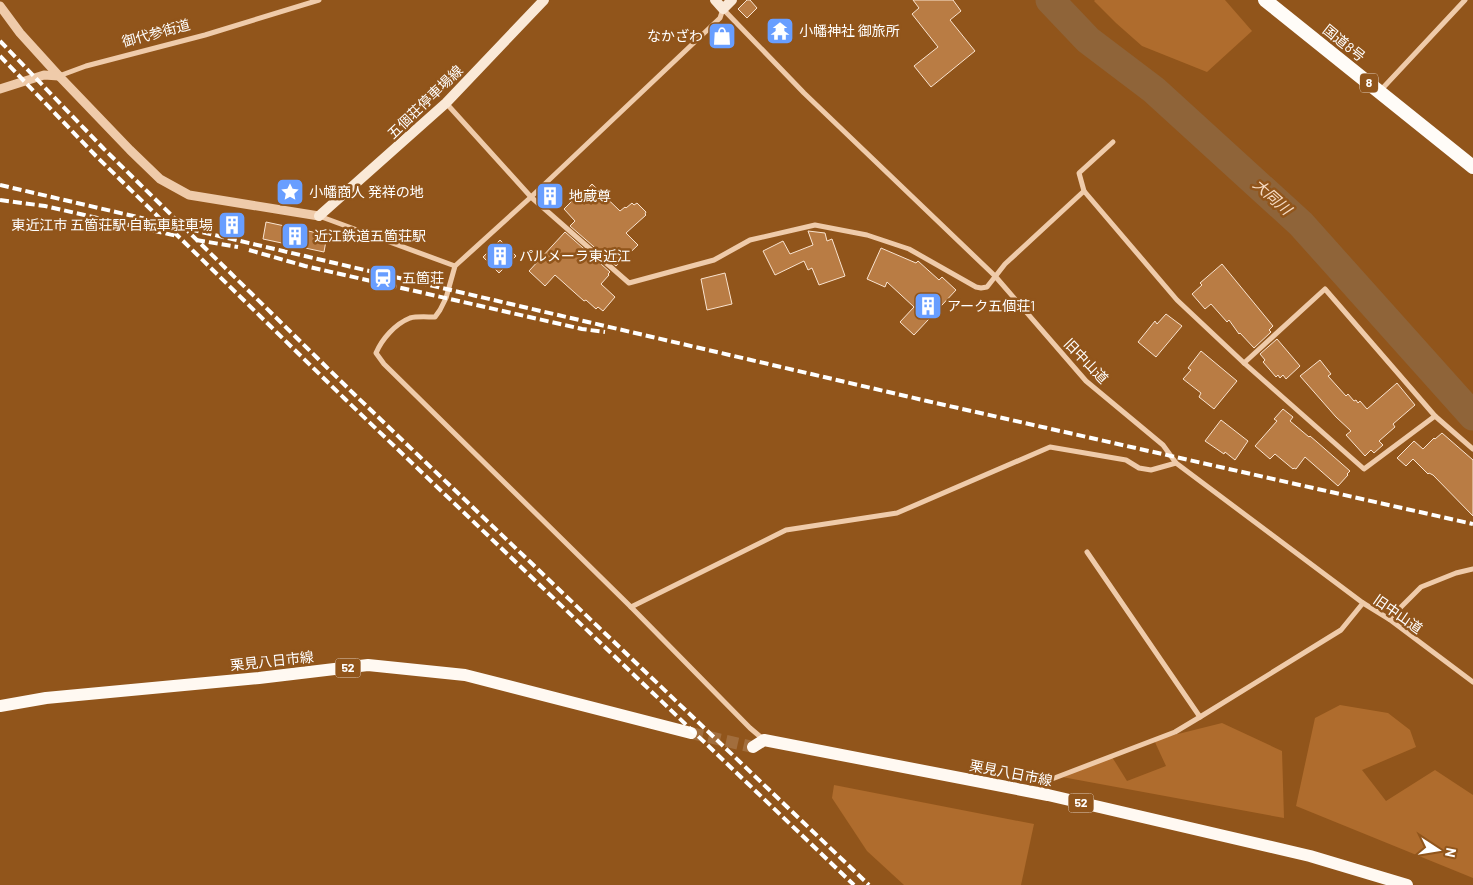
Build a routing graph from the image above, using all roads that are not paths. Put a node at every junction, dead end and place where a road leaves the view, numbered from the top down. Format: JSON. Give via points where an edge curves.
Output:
{"nodes":[{"id":1,"x":319,"y":0,"type":"edge"},
{"id":2,"x":544,"y":0,"type":"edge"},
{"id":3,"x":715,"y":0,"type":"edge"},
{"id":4,"x":732,"y":0,"type":"edge"},
{"id":5,"x":1265,"y":0,"type":"edge"},
{"id":6,"x":1465,"y":0,"type":"edge"},
{"id":7,"x":0,"y":6,"type":"edge"},
{"id":8,"x":723,"y":9,"type":"junction"},
{"id":9,"x":59,"y":76,"type":"junction"},
{"id":10,"x":0,"y":89,"type":"edge"},
{"id":11,"x":1379,"y":92,"type":"junction"},
{"id":12,"x":446,"y":103,"type":"junction"},
{"id":13,"x":1113,"y":142,"type":"dead end"},
{"id":14,"x":1473,"y":167,"type":"edge"},
{"id":15,"x":1084,"y":191,"type":"junction"},
{"id":16,"x":531,"y":197,"type":"junction"},
{"id":17,"x":319,"y":216,"type":"junction"},
{"id":18,"x":455,"y":266,"type":"junction"},
{"id":19,"x":995,"y":276,"type":"junction"},
{"id":20,"x":1244,"y":364,"type":"junction"},
{"id":21,"x":1435,"y":416,"type":"junction"},
{"id":22,"x":1473,"y":450,"type":"edge"},
{"id":23,"x":1176,"y":463,"type":"junction"},
{"id":24,"x":1087,"y":552,"type":"dead end"},
{"id":25,"x":1473,"y":569,"type":"edge"},
{"id":26,"x":1363,"y":603,"type":"junction"},
{"id":27,"x":631,"y":607,"type":"junction"},
{"id":28,"x":1389,"y":619,"type":"junction"},
{"id":29,"x":1473,"y":682,"type":"edge"},
{"id":30,"x":0,"y":706,"type":"edge"},
{"id":31,"x":1200,"y":717,"type":"junction"},
{"id":32,"x":690,"y":733,"type":"tunnel mouth"},
{"id":33,"x":759,"y":743,"type":"joint"},
{"id":34,"x":1036,"y":792,"type":"junction"},
{"id":35,"x":1407,"y":885,"type":"edge"}],
"edges":[{"from":1,"to":9,"type":"street","name":"御代参街道"},
{"from":2,"to":12,"type":"main road","name":"五個荘停車場線"},
{"from":3,"to":8,"type":"main road"},
{"from":4,"to":8,"type":"main road"},
{"from":5,"to":11,"type":"highway","name":"国道8号","number":"8"},
{"from":6,"to":11,"type":"street"},
{"from":7,"to":9,"type":"street"},
{"from":8,"to":16,"type":"street","via":[[720,18]]},
{"from":8,"to":19,"type":"street","name":"旧中山道","via":[[804,93]]},
{"from":9,"to":10,"type":"street","name":"御代参街道","via":[[44,75]]},
{"from":9,"to":17,"type":"street","via":[[160,179],[189,196]]},
{"from":11,"to":14,"type":"highway","name":"国道8号","number":"8"},
{"from":12,"to":16,"type":"street"},
{"from":12,"to":17,"type":"main road","name":"五個荘停車場線"},
{"from":13,"to":15,"type":"street","via":[[1079,173]]},
{"from":15,"to":19,"type":"street"},
{"from":15,"to":20,"type":"street","via":[[1176,300]]},
{"from":16,"to":18,"type":"street"},
{"from":16,"to":19,"type":"street","via":[[629,283],[714,260],[750,240],[815,225],[867,235],[909,249],[976,287],[987,287]]},
{"from":17,"to":18,"type":"street"},
{"from":18,"to":27,"type":"street","via":[[446,298],[434,317],[412,318],[398,324],[380,343],[376,353]]},
{"from":19,"to":23,"type":"street","name":"旧中山道","via":[[1086,381],[1163,445]]},
{"from":20,"to":21,"type":"street","via":[[1364,469]]},
{"from":20,"to":21,"type":"street","via":[[1325,289]]},
{"from":21,"to":22,"type":"street"},
{"from":23,"to":26,"type":"street","name":"旧中山道"},
{"from":23,"to":27,"type":"street","via":[[1152,470],[1139,468],[1126,460],[1050,447],[897,513],[786,530]]},
{"from":24,"to":31,"type":"street"},
{"from":25,"to":28,"type":"street","via":[[1421,587]]},
{"from":26,"to":28,"type":"street","name":"旧中山道"},
{"from":26,"to":31,"type":"street","via":[[1341,630]]},
{"from":27,"to":33,"type":"street","via":[[750,728]]},
{"from":28,"to":29,"type":"street","name":"旧中山道"},
{"from":30,"to":32,"type":"main road","name":"栗見八日市線","number":"52","via":[[46,698],[368,665],[465,675]]},
{"from":31,"to":34,"type":"street","via":[[1175,732],[1044,782]]},
{"from":33,"to":34,"type":"main road","name":"栗見八日市線","number":"52"},
{"from":34,"to":35,"type":"main road","name":"栗見八日市線","number":"52","via":[[1310,856]]}]}
